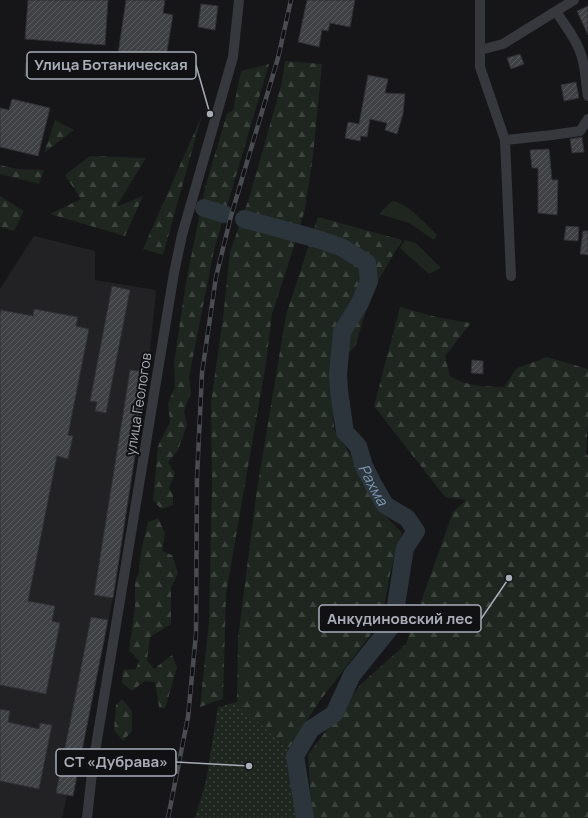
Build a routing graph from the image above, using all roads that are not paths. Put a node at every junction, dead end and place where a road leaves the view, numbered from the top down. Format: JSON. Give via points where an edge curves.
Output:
{"nodes":[{"id":1,"x":239,"y":0,"type":"edge"},
{"id":2,"x":480,"y":0,"type":"edge"},
{"id":3,"x":574,"y":0,"type":"edge"},
{"id":4,"x":556,"y":11,"type":"junction"},
{"id":5,"x":480,"y":50,"type":"junction"},
{"id":6,"x":588,"y":96,"type":"edge"},
{"id":7,"x":588,"y":119,"type":"edge"},
{"id":8,"x":505,"y":140,"type":"junction"},
{"id":9,"x":511,"y":276,"type":"dead end"},
{"id":10,"x":87,"y":818,"type":"edge"}],
"edges":[{"from":1,"to":10,"type":"street","name":"улица Геологов","via":[[233,57],[182,235],[176,265],[93,764]]},
{"from":2,"to":5,"type":"street"},
{"from":3,"to":4,"type":"street"},
{"from":4,"to":5,"type":"street","via":[[503,44]]},
{"from":4,"to":6,"type":"street","via":[[579,48],[585,67]]},
{"from":5,"to":8,"type":"street","via":[[480,67]]},
{"from":7,"to":8,"type":"street","via":[[580,131]]},
{"from":8,"to":9,"type":"street"}]}
